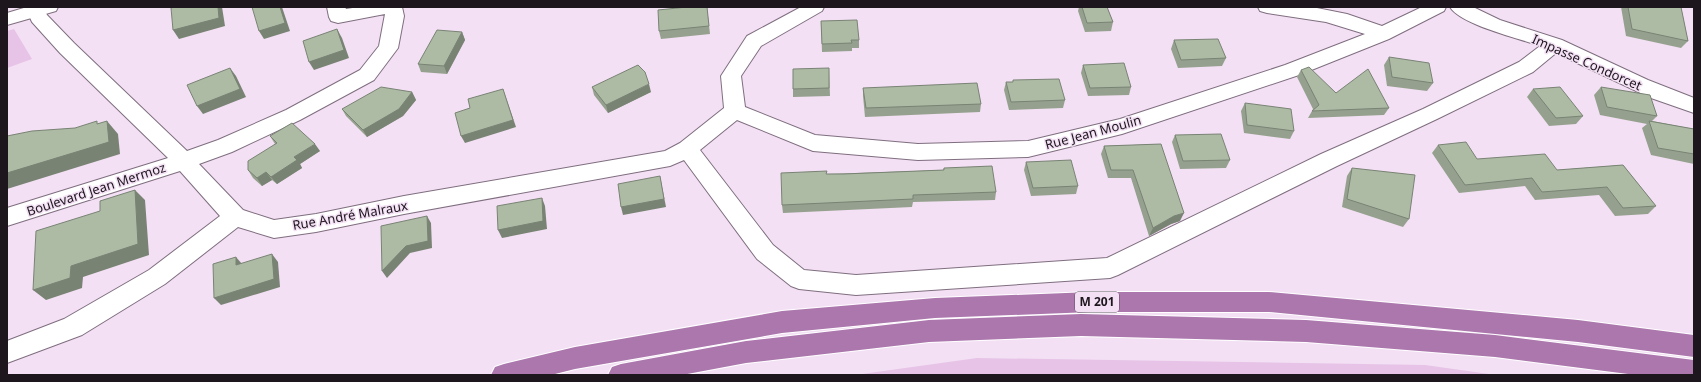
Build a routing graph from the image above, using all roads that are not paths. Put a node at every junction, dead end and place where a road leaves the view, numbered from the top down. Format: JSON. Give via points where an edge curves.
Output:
{"nodes":[{"id":1,"x":336,"y":7,"type":"edge"},
{"id":2,"x":815,"y":7,"type":"edge"},
{"id":3,"x":1267,"y":7,"type":"edge"},
{"id":4,"x":1437,"y":7,"type":"edge"},
{"id":5,"x":1459,"y":7,"type":"edge"},
{"id":6,"x":42,"y":9,"type":"edge"},
{"id":7,"x":7,"y":19,"type":"edge"},
{"id":8,"x":1382,"y":34,"type":"junction"},
{"id":9,"x":1554,"y":45,"type":"junction"},
{"id":10,"x":1694,"y":106,"type":"edge"},
{"id":11,"x":734,"y":111,"type":"junction"},
{"id":12,"x":687,"y":149,"type":"junction"},
{"id":13,"x":184,"y":161,"type":"junction"},
{"id":14,"x":7,"y":217,"type":"edge"},
{"id":15,"x":235,"y":217,"type":"junction"},
{"id":16,"x":1694,"y":346,"type":"edge"},
{"id":17,"x":7,"y":352,"type":"edge"},
{"id":18,"x":1694,"y":371,"type":"edge"},
{"id":19,"x":504,"y":375,"type":"edge"},
{"id":20,"x":621,"y":375,"type":"edge"}],
"edges":[{"from":1,"to":13,"type":"street","name":"Boulevard Jean Mermoz","via":[[338,17],[393,7],[395,16],[388,48],[367,75],[293,115],[225,146]]},
{"from":2,"to":11,"type":"street","via":[[754,41],[731,76]]},
{"from":3,"to":8,"type":"street","via":[[1307,12],[1365,25]]},
{"from":4,"to":8,"type":"street","name":"Rue Jean Moulin"},
{"from":5,"to":9,"type":"street","name":"Impasse Condorcet","via":[[1496,24]]},
{"from":6,"to":7,"type":"street"},
{"from":6,"to":13,"type":"street","via":[[39,18],[67,48]]},
{"from":8,"to":11,"type":"street","name":"Rue Jean Moulin","via":[[1292,70],[1129,123],[1028,149],[918,152],[813,143]]},
{"from":9,"to":10,"type":"street","name":"Impasse Condorcet","via":[[1637,84]]},
{"from":9,"to":12,"type":"street","via":[[1526,67],[1322,163],[1110,268],[856,285],[799,279],[765,252]]},
{"from":11,"to":12,"type":"street","name":"Rue André Malraux"},
{"from":12,"to":15,"type":"street","name":"Rue André Malraux","via":[[670,158],[316,223],[274,228]]},
{"from":13,"to":14,"type":"street","name":"Boulevard Jean Mermoz"},
{"from":13,"to":15,"type":"street"},
{"from":15,"to":17,"type":"street","via":[[157,277],[73,327]]},
{"from":16,"to":19,"type":"highway","number":"M 201","via":[[1578,330],[1269,302],[1091,302],[935,308],[782,322],[575,358]]},
{"from":18,"to":20,"type":"highway","number":"M 201","via":[[1495,346],[1306,331],[1082,325],[929,331],[746,352]]}]}
